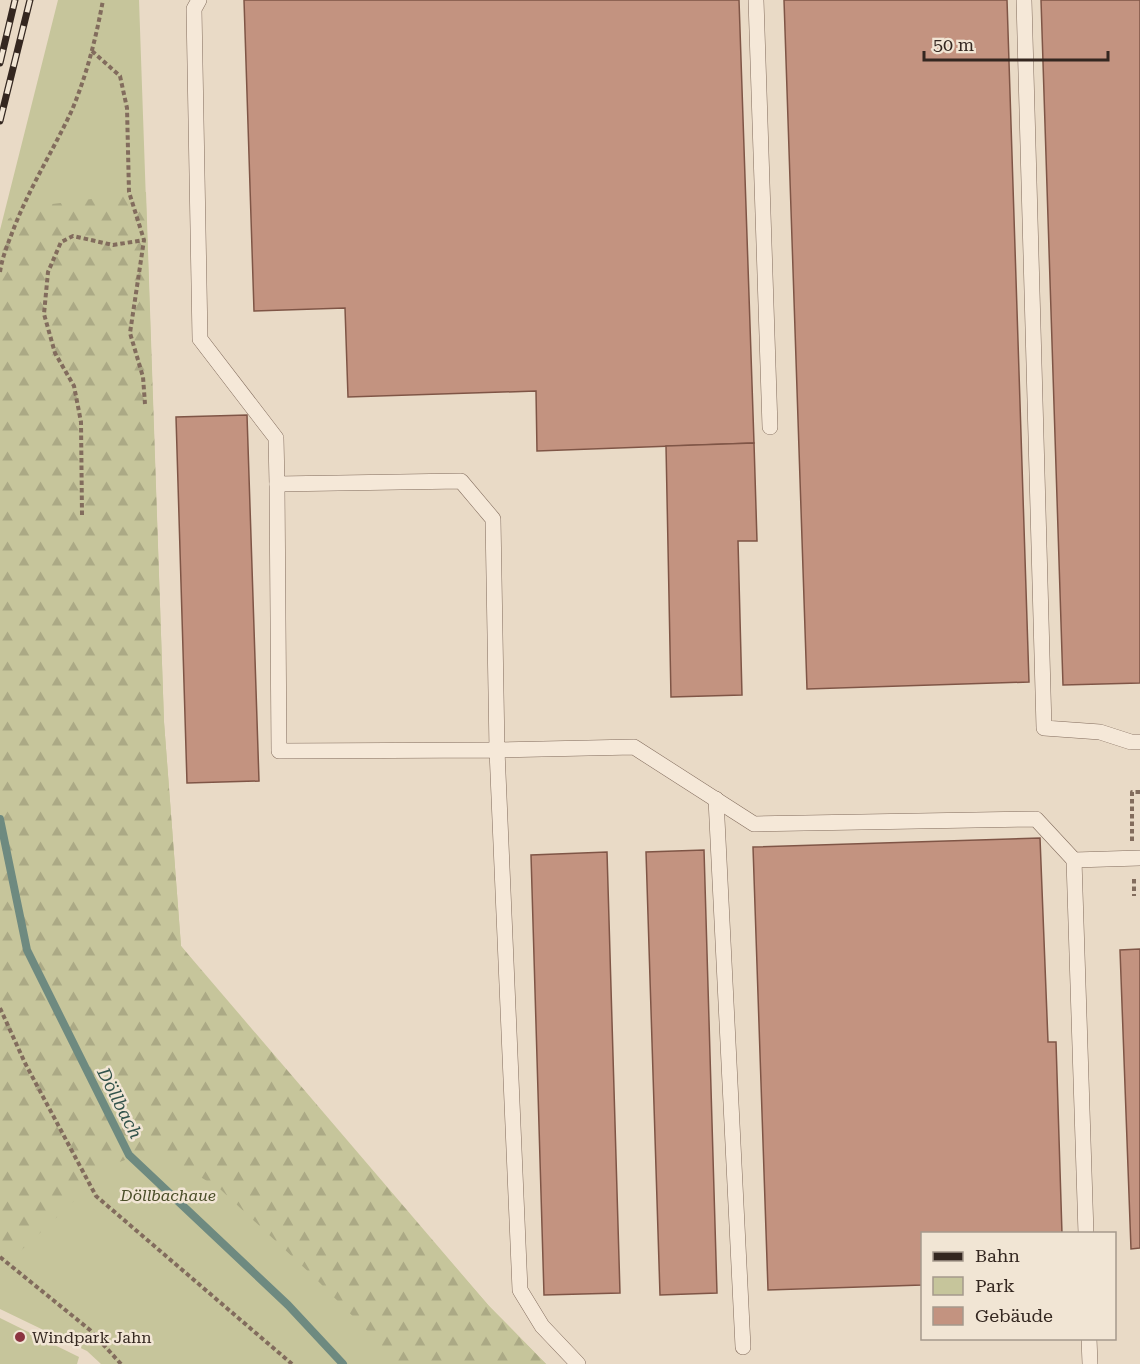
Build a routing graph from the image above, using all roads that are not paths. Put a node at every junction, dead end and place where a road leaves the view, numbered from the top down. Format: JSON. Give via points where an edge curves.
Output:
{"nodes":[{"id":1,"x":199,"y":0,"type":"edge"},
{"id":2,"x":756,"y":0,"type":"edge"},
{"id":3,"x":1024,"y":0,"type":"edge"},
{"id":4,"x":770,"y":427,"type":"dead end"},
{"id":5,"x":277,"y":484,"type":"junction"},
{"id":6,"x":1140,"y":742,"type":"edge"},
{"id":7,"x":498,"y":750,"type":"junction"},
{"id":8,"x":716,"y":799,"type":"junction"},
{"id":9,"x":1140,"y":858,"type":"edge"},
{"id":10,"x":1074,"y":860,"type":"junction"},
{"id":11,"x":1086,"y":1232,"type":"edge"},
{"id":12,"x":1089,"y":1340,"type":"edge"},
{"id":13,"x":743,"y":1347,"type":"dead end"},
{"id":14,"x":578,"y":1364,"type":"edge"},
{"id":15,"x":1090,"y":1364,"type":"edge"}],
"edges":[{"from":1,"to":5,"type":"lane","via":[[194,9],[200,339],[276,438]]},
{"from":2,"to":4,"type":"lane"},
{"from":3,"to":6,"type":"lane","via":[[1044,728],[1100,732]]},
{"from":5,"to":7,"type":"lane","via":[[461,481],[493,519]]},
{"from":5,"to":7,"type":"lane","via":[[279,751]]},
{"from":7,"to":8,"type":"lane","via":[[634,747]]},
{"from":7,"to":14,"type":"lane","via":[[520,1290],[542,1326]]},
{"from":8,"to":10,"type":"lane","via":[[754,824],[1035,819]]},
{"from":8,"to":13,"type":"lane"},
{"from":9,"to":10,"type":"lane"},
{"from":10,"to":11,"type":"lane"},
{"from":12,"to":15,"type":"lane"}]}
